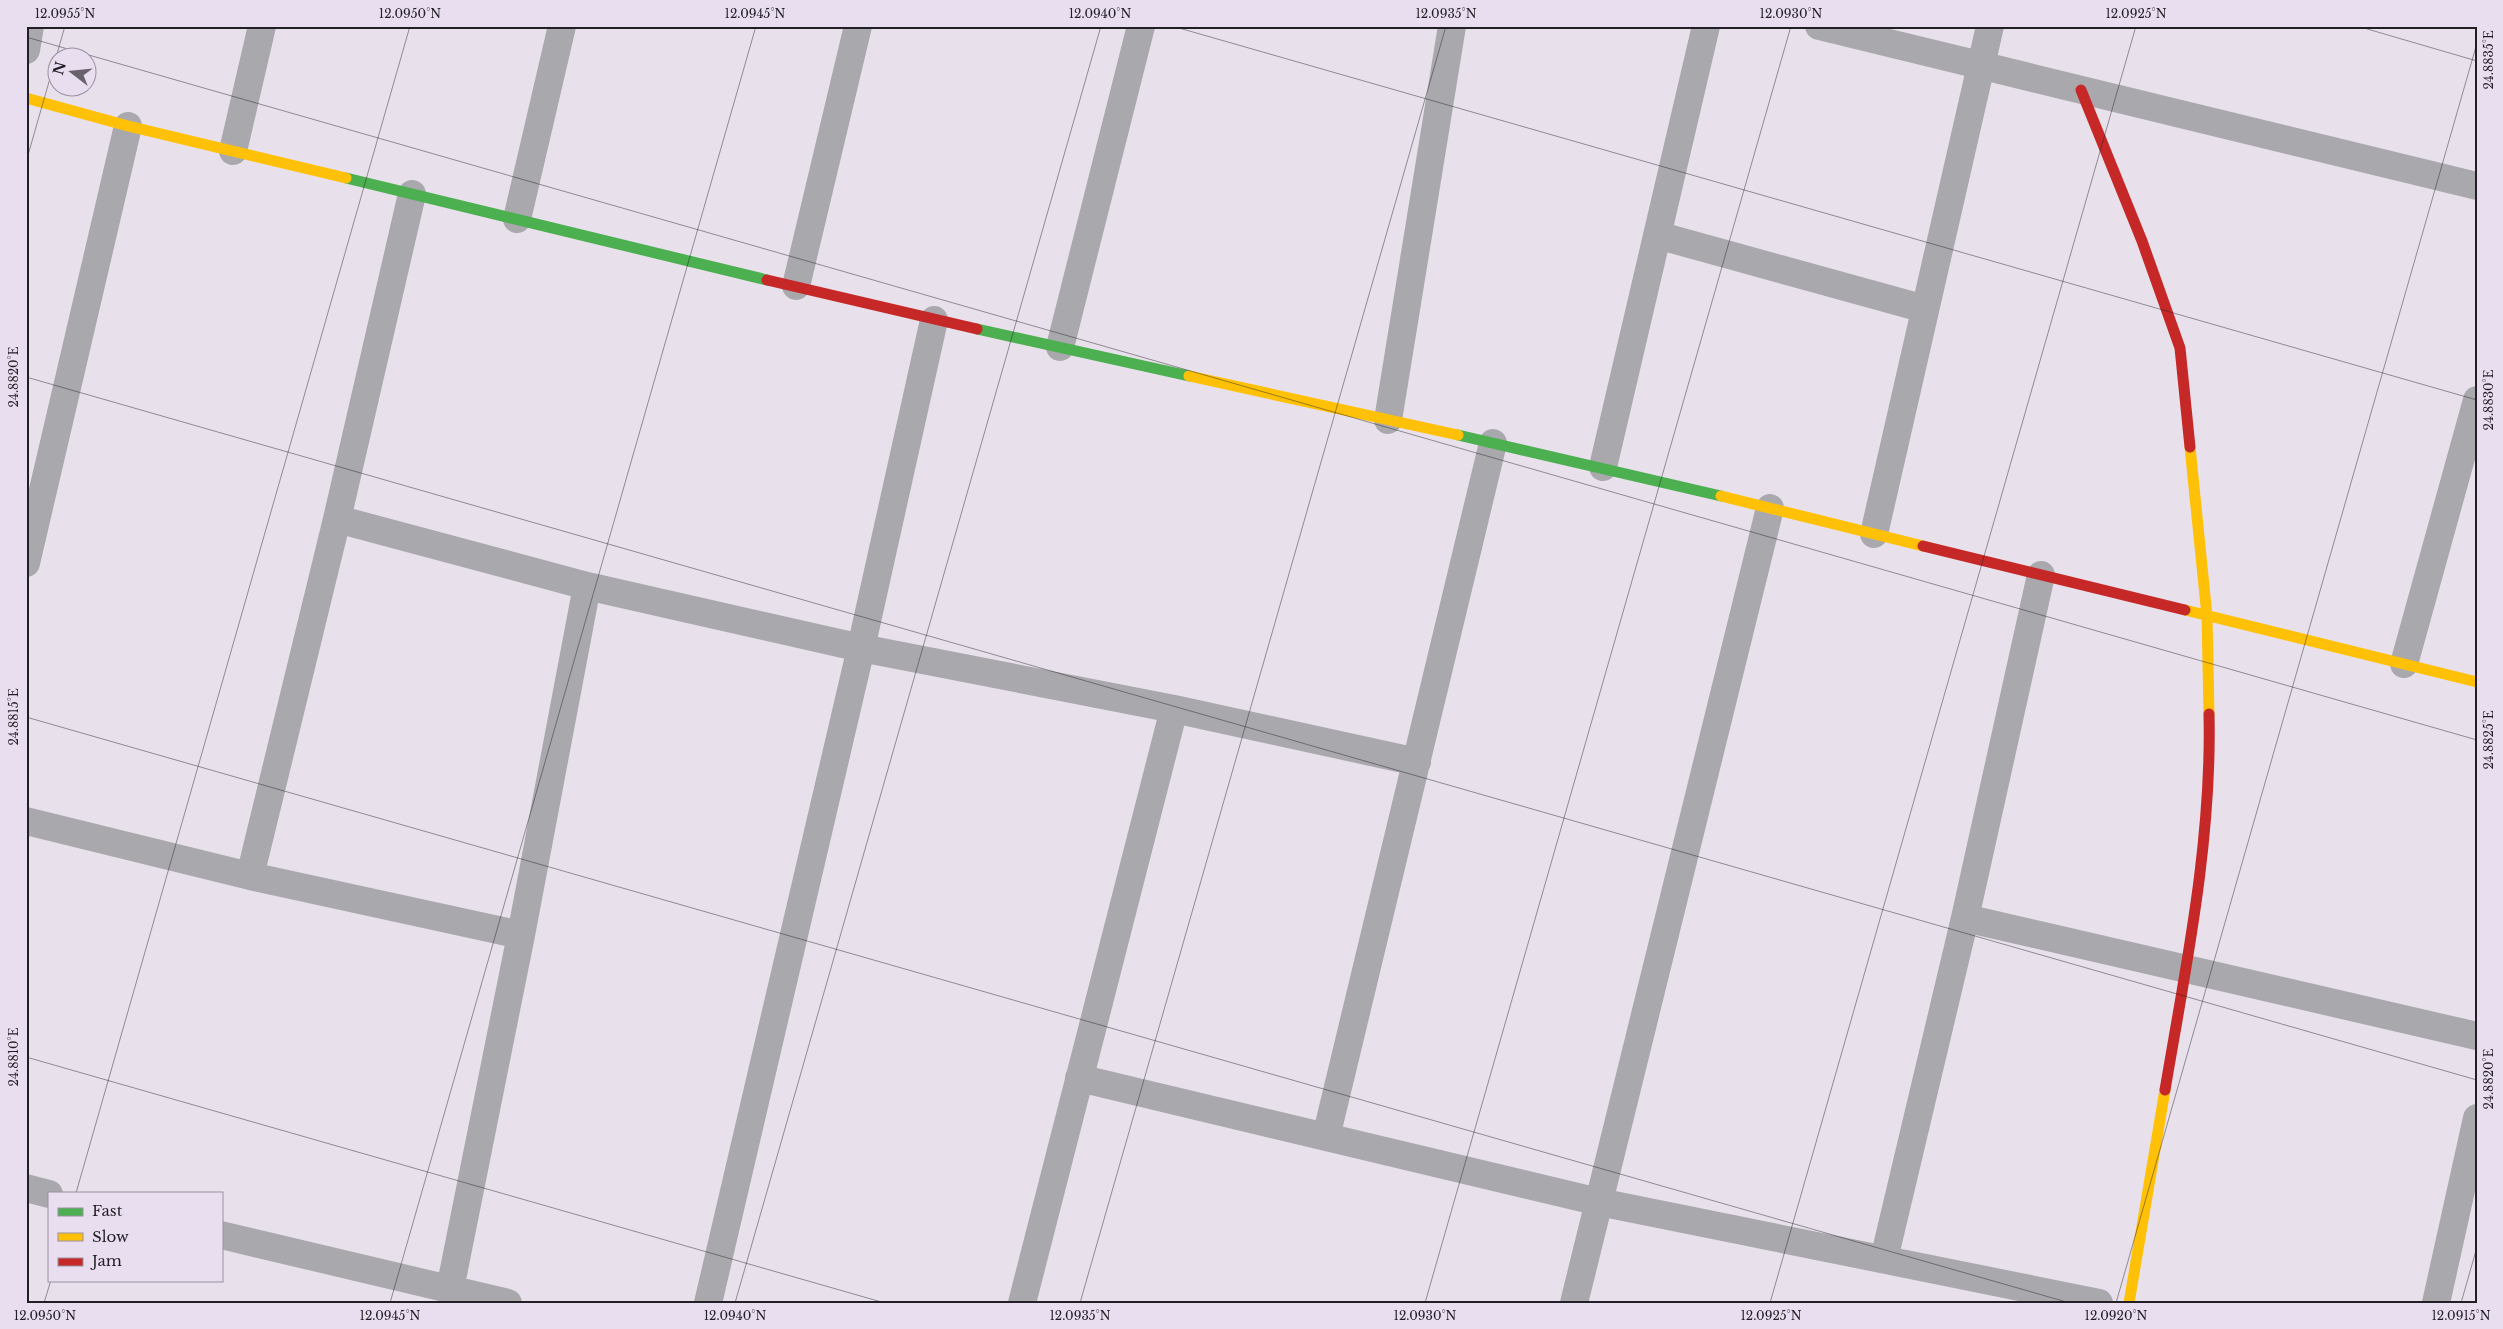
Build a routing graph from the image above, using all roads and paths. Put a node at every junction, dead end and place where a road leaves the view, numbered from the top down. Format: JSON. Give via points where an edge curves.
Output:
{"nodes":[{"id":1,"x":30,"y":26,"type":"edge"},
{"id":2,"x":262,"y":26,"type":"edge"},
{"id":3,"x":562,"y":26,"type":"edge"},
{"id":4,"x":858,"y":26,"type":"edge"},
{"id":5,"x":1141,"y":26,"type":"edge"},
{"id":6,"x":1452,"y":26,"type":"edge"},
{"id":7,"x":1706,"y":26,"type":"edge"},
{"id":8,"x":1819,"y":26,"type":"edge"},
{"id":9,"x":1990,"y":26,"type":"edge"},
{"id":10,"x":26,"y":50,"type":"edge"},
{"id":11,"x":1980,"y":65,"type":"junction"},
{"id":12,"x":2082,"y":90,"type":"junction"},
{"id":13,"x":26,"y":98,"type":"edge"},
{"id":14,"x":128,"y":126,"type":"junction"},
{"id":15,"x":233,"y":151,"type":"junction"},
{"id":16,"x":2477,"y":186,"type":"edge"},
{"id":17,"x":412,"y":194,"type":"junction"},
{"id":18,"x":517,"y":219,"type":"junction"},
{"id":19,"x":1658,"y":235,"type":"junction"},
{"id":20,"x":796,"y":286,"type":"junction"},
{"id":21,"x":1925,"y":309,"type":"junction"},
{"id":22,"x":934,"y":320,"type":"junction"},
{"id":23,"x":1060,"y":347,"type":"junction"},
{"id":24,"x":2477,"y":400,"type":"edge"},
{"id":25,"x":1388,"y":420,"type":"junction"},
{"id":26,"x":1493,"y":443,"type":"junction"},
{"id":27,"x":1603,"y":467,"type":"junction"},
{"id":28,"x":1770,"y":508,"type":"junction"},
{"id":29,"x":338,"y":519,"type":"junction"},
{"id":30,"x":1874,"y":534,"type":"junction"},
{"id":31,"x":26,"y":563,"type":"edge"},
{"id":32,"x":2041,"y":575,"type":"junction"},
{"id":33,"x":587,"y":586,"type":"junction"},
{"id":34,"x":2207,"y":616,"type":"junction"},
{"id":35,"x":861,"y":648,"type":"junction"},
{"id":36,"x":2404,"y":664,"type":"junction"},
{"id":37,"x":2477,"y":682,"type":"edge"},
{"id":38,"x":1174,"y":709,"type":"junction"},
{"id":39,"x":1417,"y":762,"type":"junction"},
{"id":40,"x":26,"y":821,"type":"edge"},
{"id":41,"x":250,"y":876,"type":"junction"},
{"id":42,"x":1965,"y":918,"type":"junction"},
{"id":43,"x":521,"y":935,"type":"junction"},
{"id":44,"x":2186,"y":968,"type":"junction"},
{"id":45,"x":2477,"y":1036,"type":"edge"},
{"id":46,"x":1080,"y":1078,"type":"junction"},
{"id":47,"x":2477,"y":1118,"type":"edge"},
{"id":48,"x":1326,"y":1136,"type":"junction"},
{"id":49,"x":26,"y":1188,"type":"edge"},
{"id":50,"x":48,"y":1194,"type":"edge"},
{"id":51,"x":1599,"y":1202,"type":"junction"},
{"id":52,"x":222,"y":1234,"type":"edge"},
{"id":53,"x":1884,"y":1259,"type":"junction"},
{"id":54,"x":450,"y":1289,"type":"junction"},
{"id":55,"x":508,"y":1303,"type":"edge"},
{"id":56,"x":708,"y":1303,"type":"edge"},
{"id":57,"x":1022,"y":1303,"type":"edge"},
{"id":58,"x":1574,"y":1303,"type":"edge"},
{"id":59,"x":2099,"y":1303,"type":"edge"},
{"id":60,"x":2129,"y":1303,"type":"edge"},
{"id":61,"x":2436,"y":1303,"type":"edge"}],
"edges":[{"from":1,"to":10,"type":"street"},
{"from":2,"to":15,"type":"street"},
{"from":3,"to":18,"type":"street"},
{"from":4,"to":20,"type":"street"},
{"from":5,"to":23,"type":"street"},
{"from":6,"to":25,"type":"street"},
{"from":7,"to":19,"type":"street"},
{"from":8,"to":11,"type":"street"},
{"from":9,"to":11,"type":"street"},
{"from":11,"to":12,"type":"street"},
{"from":11,"to":21,"type":"street"},
{"from":12,"to":16,"type":"street"},
{"from":12,"to":34,"type":"street","via":[[2180,348]]},
{"from":13,"to":14,"type":"street"},
{"from":14,"to":15,"type":"street"},
{"from":14,"to":31,"type":"street"},
{"from":15,"to":17,"type":"street"},
{"from":17,"to":18,"type":"street"},
{"from":17,"to":29,"type":"street"},
{"from":18,"to":20,"type":"street"},
{"from":19,"to":21,"type":"street"},
{"from":19,"to":27,"type":"street"},
{"from":20,"to":22,"type":"street"},
{"from":21,"to":30,"type":"street"},
{"from":22,"to":23,"type":"street"},
{"from":22,"to":35,"type":"street"},
{"from":23,"to":25,"type":"street"},
{"from":24,"to":36,"type":"street"},
{"from":25,"to":26,"type":"street"},
{"from":26,"to":27,"type":"street"},
{"from":26,"to":39,"type":"street"},
{"from":27,"to":28,"type":"street"},
{"from":28,"to":30,"type":"street"},
{"from":28,"to":51,"type":"street"},
{"from":29,"to":33,"type":"street"},
{"from":29,"to":41,"type":"street"},
{"from":30,"to":32,"type":"street"},
{"from":32,"to":34,"type":"street"},
{"from":32,"to":42,"type":"street"},
{"from":33,"to":35,"type":"street"},
{"from":33,"to":43,"type":"street"},
{"from":34,"to":36,"type":"street"},
{"from":34,"to":44,"type":"street","via":[[2210,753],[2205,831]]},
{"from":35,"to":38,"type":"street"},
{"from":35,"to":56,"type":"street"},
{"from":36,"to":37,"type":"street"},
{"from":38,"to":39,"type":"street"},
{"from":38,"to":46,"type":"street"},
{"from":39,"to":48,"type":"street"},
{"from":40,"to":41,"type":"street"},
{"from":41,"to":43,"type":"street"},
{"from":42,"to":44,"type":"street"},
{"from":42,"to":53,"type":"street"},
{"from":43,"to":54,"type":"street"},
{"from":44,"to":45,"type":"street"},
{"from":44,"to":60,"type":"street"},
{"from":46,"to":48,"type":"street"},
{"from":46,"to":57,"type":"street"},
{"from":47,"to":61,"type":"street"},
{"from":48,"to":51,"type":"street"},
{"from":49,"to":50,"type":"street"},
{"from":51,"to":53,"type":"street"},
{"from":51,"to":58,"type":"street"},
{"from":52,"to":54,"type":"street"},
{"from":53,"to":59,"type":"street"},
{"from":54,"to":55,"type":"street"}]}
